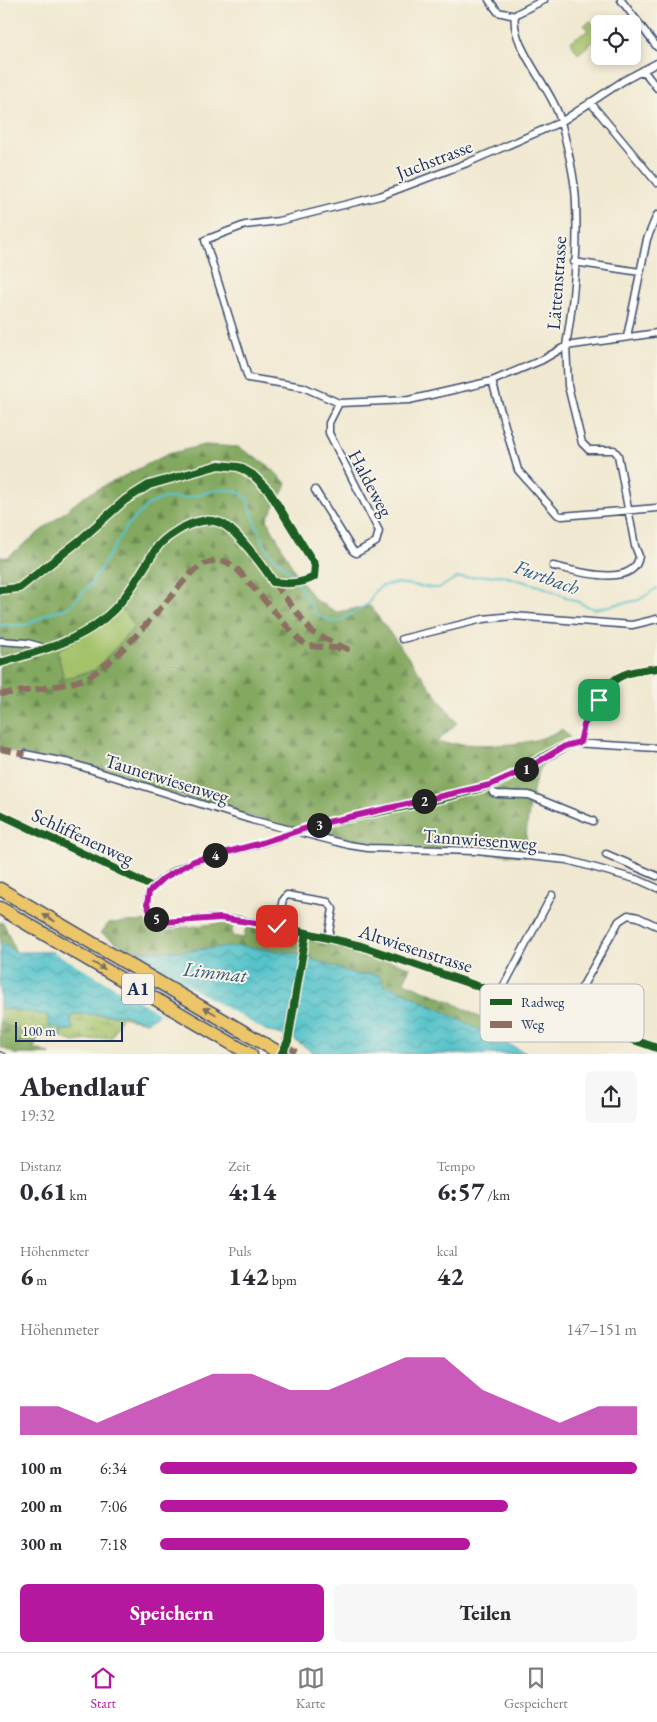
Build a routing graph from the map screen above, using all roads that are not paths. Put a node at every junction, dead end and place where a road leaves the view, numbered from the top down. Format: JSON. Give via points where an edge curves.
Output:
{"nodes":[{"id":1,"x":489,"y":0,"type":"edge"},
{"id":2,"x":544,"y":0,"type":"edge"},
{"id":3,"x":620,"y":0,"type":"edge"},
{"id":4,"x":514,"y":16,"type":"junction"},
{"id":5,"x":657,"y":46,"type":"edge"},
{"id":6,"x":657,"y":63,"type":"edge"},
{"id":7,"x":642,"y":70,"type":"junction"},
{"id":8,"x":657,"y":88,"type":"edge"},
{"id":9,"x":590,"y":102,"type":"junction"},
{"id":10,"x":561,"y":122,"type":"junction"},
{"id":11,"x":657,"y":183,"type":"edge"},
{"id":12,"x":657,"y":215,"type":"edge"},
{"id":13,"x":206,"y":240,"type":"joint"},
{"id":14,"x":574,"y":262,"type":"junction"},
{"id":15,"x":640,"y":272,"type":"junction"},
{"id":16,"x":657,"y":333,"type":"edge"},
{"id":17,"x":626,"y":337,"type":"junction"},
{"id":18,"x":566,"y":346,"type":"junction"},
{"id":19,"x":492,"y":382,"type":"junction"},
{"id":20,"x":340,"y":403,"type":"junction"},
{"id":21,"x":315,"y":490,"type":"dead end"},
{"id":22,"x":657,"y":508,"type":"edge"},
{"id":23,"x":630,"y":512,"type":"junction"},
{"id":24,"x":553,"y":566,"type":"dead end"},
{"id":25,"x":657,"y":620,"type":"edge"},
{"id":26,"x":402,"y":639,"type":"dead end"},
{"id":27,"x":0,"y":641,"type":"edge"},
{"id":28,"x":0,"y":663,"type":"edge"},
{"id":29,"x":657,"y":668,"type":"edge"},
{"id":30,"x":580,"y":742,"type":"junction"},
{"id":31,"x":657,"y":748,"type":"edge"},
{"id":32,"x":26,"y":754,"type":"dead end"},
{"id":33,"x":490,"y":785,"type":"junction"},
{"id":34,"x":0,"y":814,"type":"edge"},
{"id":35,"x":593,"y":821,"type":"dead end"},
{"id":36,"x":300,"y":831,"type":"junction"},
{"id":37,"x":606,"y":854,"type":"dead end"},
{"id":38,"x":657,"y":876,"type":"edge"},
{"id":39,"x":153,"y":887,"type":"junction"},
{"id":40,"x":657,"y":888,"type":"edge"},
{"id":41,"x":0,"y":889,"type":"edge"},
{"id":42,"x":552,"y":895,"type":"dead end"},
{"id":43,"x":0,"y":908,"type":"edge"},
{"id":44,"x":277,"y":926,"type":"junction"},
{"id":45,"x":657,"y":926,"type":"edge"},
{"id":46,"x":306,"y":933,"type":"junction"},
{"id":47,"x":328,"y":938,"type":"junction"},
{"id":48,"x":505,"y":984,"type":"edge"},
{"id":49,"x":584,"y":984,"type":"edge"},
{"id":50,"x":480,"y":986,"type":"edge"},
{"id":51,"x":640,"y":1042,"type":"edge"},
{"id":52,"x":657,"y":1048,"type":"edge"},
{"id":53,"x":285,"y":1049,"type":"edge"},
{"id":54,"x":251,"y":1054,"type":"edge"}],
"edges":[{"from":1,"to":4,"type":"street","via":[[498,12]]},
{"from":2,"to":4,"type":"street"},
{"from":3,"to":5,"type":"street"},
{"from":4,"to":10,"type":"street","name":"Lättenstrasse","via":[[514,32],[552,97]]},
{"from":6,"to":7,"type":"street","name":"Juchstrasse"},
{"from":7,"to":8,"type":"street"},
{"from":7,"to":9,"type":"street","name":"Juchstrasse"},
{"from":9,"to":10,"type":"street","name":"Juchstrasse"},
{"from":9,"to":11,"type":"street"},
{"from":10,"to":13,"type":"street","name":"Juchstrasse","via":[[380,196],[279,221],[245,225]]},
{"from":10,"to":14,"type":"street","name":"Lättenstrasse","via":[[576,204]]},
{"from":12,"to":15,"type":"street","via":[[647,239]]},
{"from":13,"to":20,"type":"street","name":"Lättenstrasse","via":[[248,378],[293,385]]},
{"from":14,"to":15,"type":"street"},
{"from":14,"to":18,"type":"street","name":"Lättenstrasse","via":[[572,311]]},
{"from":15,"to":17,"type":"street"},
{"from":16,"to":17,"type":"street"},
{"from":17,"to":18,"type":"street"},
{"from":18,"to":19,"type":"street","name":"Lättenstrasse"},
{"from":18,"to":23,"type":"street","via":[[568,386],[582,443],[589,450],[614,450],[618,455]]},
{"from":19,"to":20,"type":"street","name":"Lättenstrasse","via":[[409,400]]},
{"from":19,"to":23,"type":"street","via":[[518,470],[558,515]]},
{"from":20,"to":21,"type":"street","name":"Haldeweg","via":[[329,423],[329,433],[379,531],[376,542],[356,553],[353,551]]},
{"from":22,"to":23,"type":"street"},
{"from":23,"to":24,"type":"street","via":[[634,546],[639,556],[628,572],[608,577]]},
{"from":25,"to":26,"type":"street","via":[[632,625],[513,616],[483,619]]},
{"from":27,"to":28,"type":"street","via":[[27,643],[46,649]]},
{"from":29,"to":30,"type":"street","via":[[616,679],[584,725]]},
{"from":30,"to":31,"type":"street"},
{"from":30,"to":33,"type":"street","via":[[565,746]]},
{"from":32,"to":36,"type":"street","name":"Taunerwiesenweg"},
{"from":33,"to":35,"type":"street","via":[[493,793],[529,795]]},
{"from":33,"to":36,"type":"street"},
{"from":34,"to":39,"type":"street","name":"Schliffenenweg"},
{"from":36,"to":39,"type":"street","via":[[194,861]]},
{"from":36,"to":40,"type":"street","name":"Tannwiesenweg","via":[[313,837],[368,848],[476,851],[566,860]]},
{"from":37,"to":38,"type":"street"},
{"from":39,"to":44,"type":"street","name":"Altwiesenstrasse","via":[[148,896],[148,909],[164,922],[220,918]]},
{"from":53,"to":41,"type":"highway","number":"A1","one_way":true,"via":[[252,1036]]},
{"from":42,"to":48,"type":"street"},
{"from":43,"to":54,"type":"highway","number":"A1","one_way":true},
{"from":44,"to":46,"type":"street","name":"Altwiesenstrasse"},
{"from":44,"to":47,"type":"street","via":[[283,899],[287,895],[328,902],[333,909]]},
{"from":45,"to":49,"type":"street","via":[[628,915],[619,921]]},
{"from":46,"to":47,"type":"street","name":"Altwiesenstrasse"},
{"from":46,"to":53,"type":"street"},
{"from":47,"to":50,"type":"street","name":"Altwiesenstrasse","via":[[386,953]]},
{"from":51,"to":52,"type":"street","name":"Altwiesenstrasse"}]}
